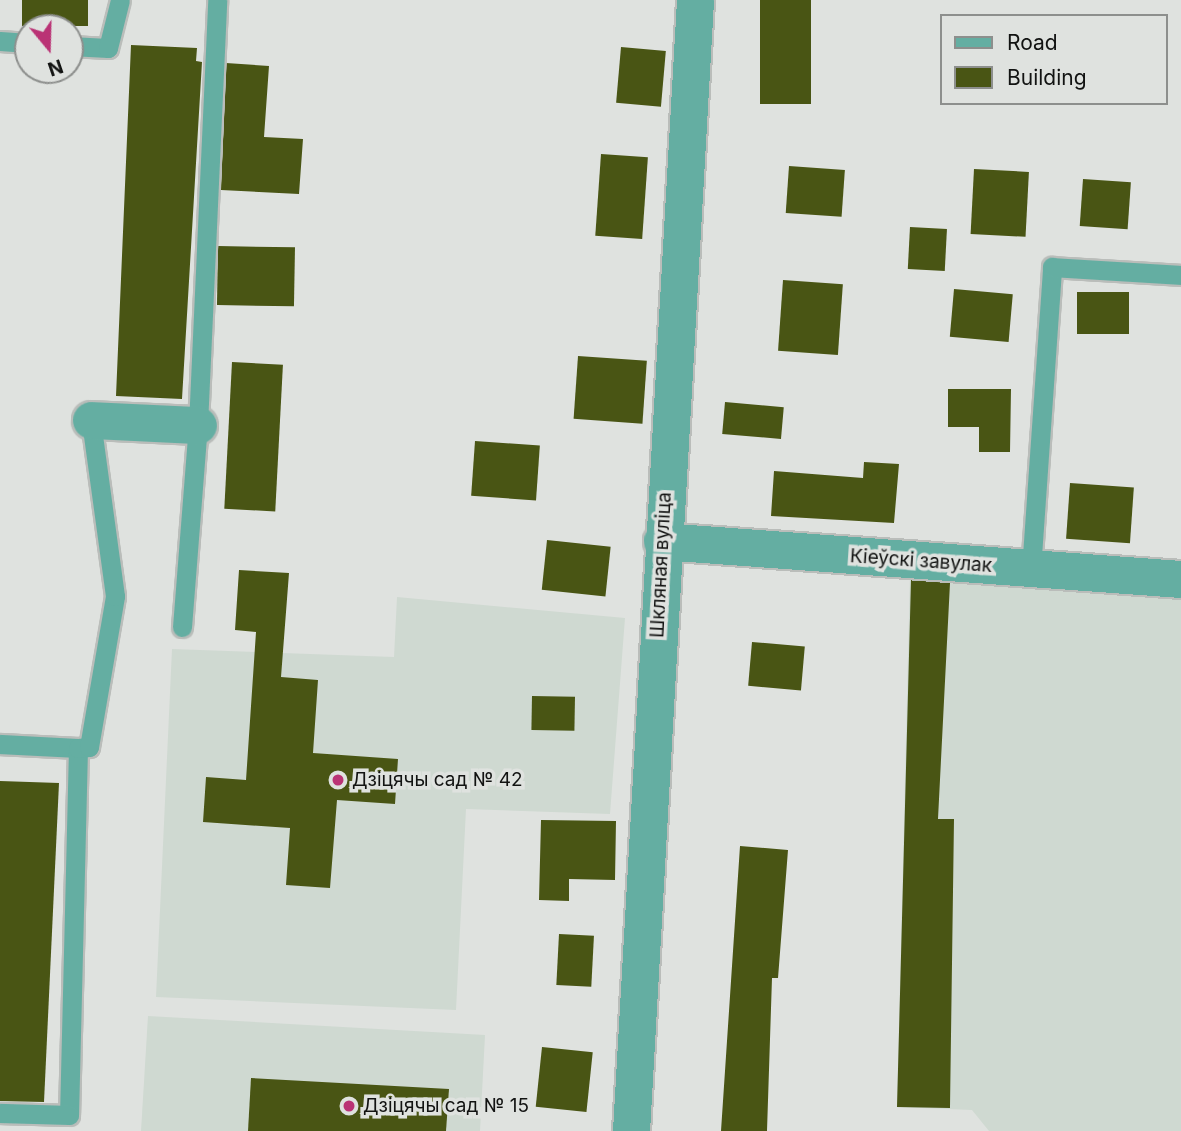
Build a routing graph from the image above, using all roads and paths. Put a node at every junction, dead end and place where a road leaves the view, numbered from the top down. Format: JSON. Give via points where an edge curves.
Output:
{"nodes":[{"id":1,"x":120,"y":0,"type":"edge"},
{"id":2,"x":217,"y":0,"type":"edge"},
{"id":3,"x":695,"y":0,"type":"edge"},
{"id":4,"x":84,"y":47,"type":"edge"},
{"id":5,"x":1181,"y":275,"type":"edge"},
{"id":6,"x":91,"y":420,"type":"joint"},
{"id":7,"x":198,"y":425,"type":"junction"},
{"id":8,"x":662,"y":541,"type":"junction"},
{"id":9,"x":1031,"y":570,"type":"junction"},
{"id":10,"x":1181,"y":579,"type":"edge"},
{"id":11,"x":182,"y":628,"type":"dead end"},
{"id":12,"x":0,"y":744,"type":"edge"},
{"id":13,"x":78,"y":748,"type":"junction"},
{"id":14,"x":0,"y":1112,"type":"edge"},
{"id":15,"x":631,"y":1131,"type":"edge"}],
"edges":[{"from":1,"to":4,"type":"lane","via":[[108,48]]},
{"from":2,"to":7,"type":"lane"},
{"from":3,"to":8,"type":"street","name":"Шкляная вуліца"},
{"from":5,"to":9,"type":"lane","via":[[1052,267]]},
{"from":6,"to":7,"type":"street"},
{"from":6,"to":13,"type":"lane","via":[[115,596],[89,747]]},
{"from":7,"to":11,"type":"lane"},
{"from":8,"to":9,"type":"street","name":"Кіеўскі завулак"},
{"from":8,"to":15,"type":"street","name":"Шкляная вуліца"},
{"from":9,"to":10,"type":"street","name":"Кіеўскі завулак"},
{"from":12,"to":13,"type":"lane"},
{"from":13,"to":14,"type":"lane","via":[[69,1115]]}]}
